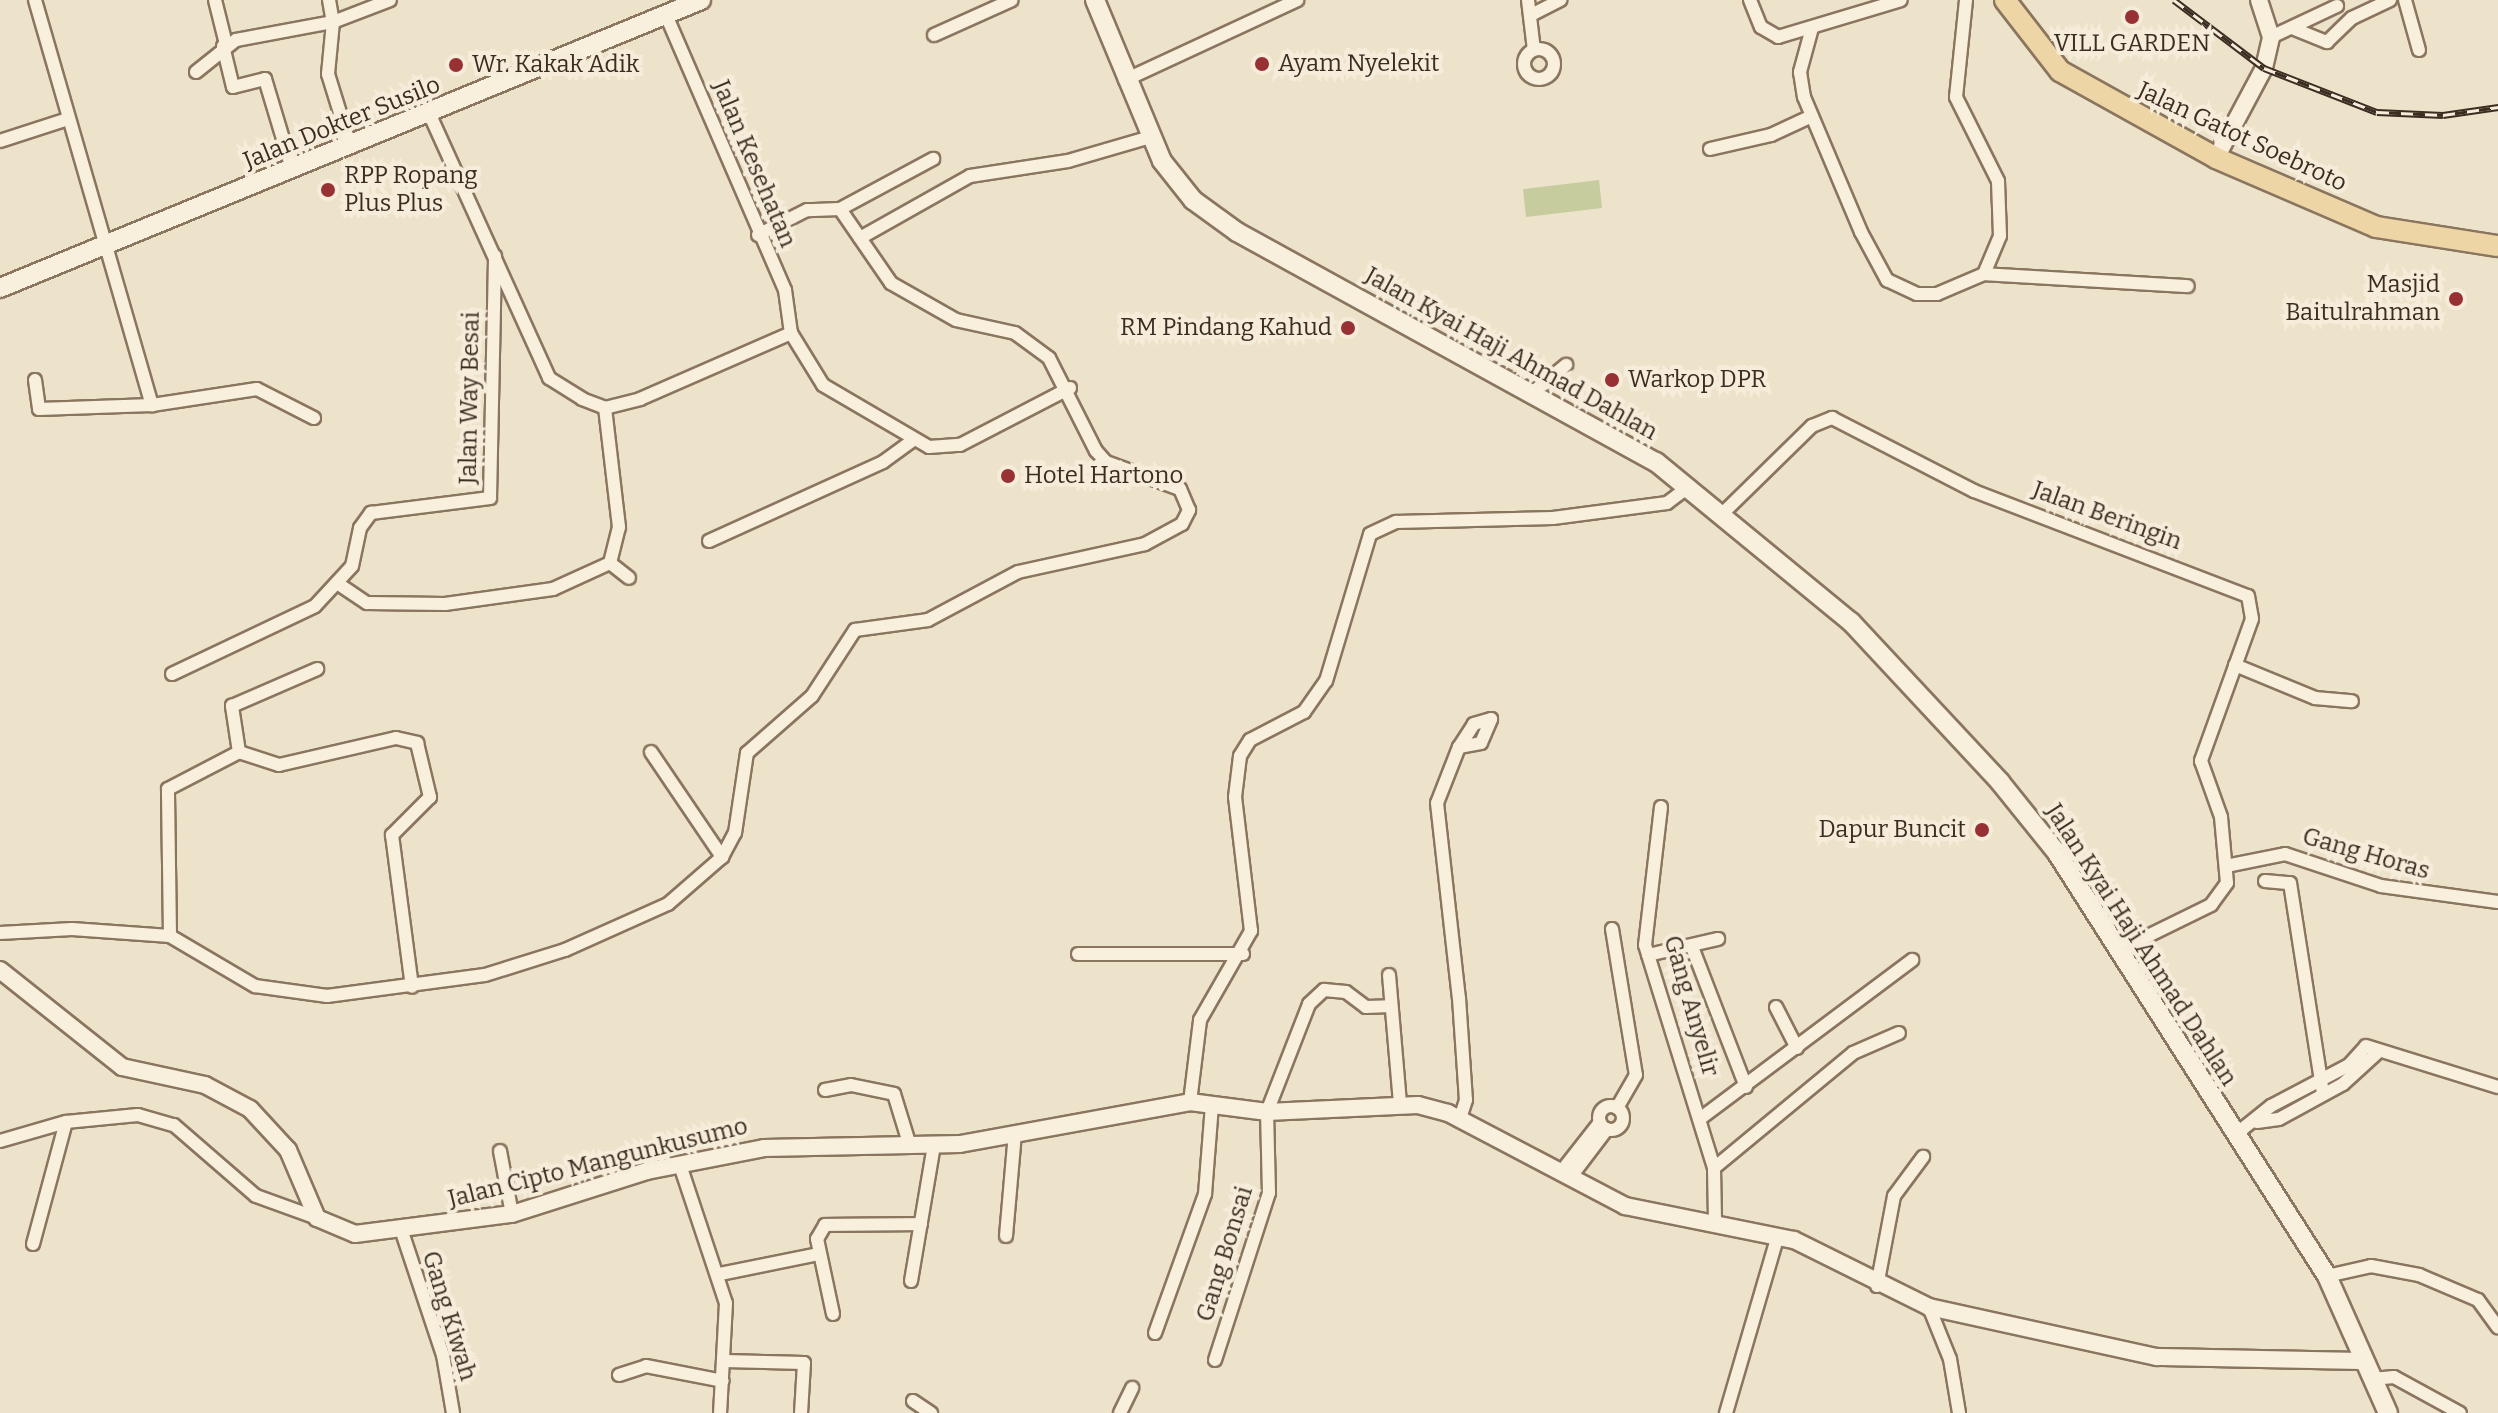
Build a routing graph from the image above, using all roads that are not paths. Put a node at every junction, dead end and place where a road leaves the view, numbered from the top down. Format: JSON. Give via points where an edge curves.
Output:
{"nodes":[{"id":1,"x":35,"y":0,"type":"edge"},
{"id":2,"x":215,"y":0,"type":"edge"},
{"id":3,"x":329,"y":0,"type":"edge"},
{"id":4,"x":390,"y":0,"type":"edge"},
{"id":5,"x":701,"y":0,"type":"edge"},
{"id":6,"x":1012,"y":0,"type":"edge"},
{"id":7,"x":1095,"y":0,"type":"edge"},
{"id":8,"x":1297,"y":0,"type":"edge"},
{"id":9,"x":1528,"y":0,"type":"edge"},
{"id":10,"x":1560,"y":0,"type":"edge"},
{"id":11,"x":1750,"y":0,"type":"edge"},
{"id":12,"x":1901,"y":0,"type":"edge"},
{"id":13,"x":1966,"y":0,"type":"edge"},
{"id":14,"x":2005,"y":0,"type":"edge"},
{"id":15,"x":2259,"y":0,"type":"edge"},
{"id":16,"x":2390,"y":0,"type":"edge"},
{"id":17,"x":2405,"y":0,"type":"edge"},
{"id":18,"x":2337,"y":6,"type":"dead end"},
{"id":19,"x":663,"y":7,"type":"edge"},
{"id":20,"x":1531,"y":15,"type":"junction"},
{"id":21,"x":333,"y":22,"type":"junction"},
{"id":22,"x":1812,"y":28,"type":"junction"},
{"id":23,"x":2292,"y":28,"type":"junction"},
{"id":24,"x":934,"y":35,"type":"dead end"},
{"id":25,"x":2271,"y":37,"type":"junction"},
{"id":26,"x":224,"y":45,"type":"junction"},
{"id":27,"x":1534,"y":50,"type":"dead end"},
{"id":28,"x":2419,"y":50,"type":"dead end"},
{"id":29,"x":196,"y":72,"type":"dead end"},
{"id":30,"x":1125,"y":80,"type":"junction"},
{"id":31,"x":429,"y":113,"type":"junction"},
{"id":32,"x":1812,"y":116,"type":"junction"},
{"id":33,"x":68,"y":119,"type":"junction"},
{"id":34,"x":1150,"y":137,"type":"junction"},
{"id":35,"x":0,"y":141,"type":"edge"},
{"id":36,"x":350,"y":145,"type":"junction"},
{"id":37,"x":1710,"y":149,"type":"dead end"},
{"id":38,"x":2216,"y":158,"type":"junction"},
{"id":39,"x":933,"y":159,"type":"dead end"},
{"id":40,"x":292,"y":169,"type":"junction"},
{"id":41,"x":840,"y":209,"type":"junction"},
{"id":42,"x":758,"y":235,"type":"junction"},
{"id":43,"x":860,"y":238,"type":"junction"},
{"id":44,"x":2498,"y":246,"type":"edge"},
{"id":45,"x":103,"y":247,"type":"junction"},
{"id":46,"x":495,"y":256,"type":"junction"},
{"id":47,"x":1984,"y":274,"type":"junction"},
{"id":48,"x":2188,"y":286,"type":"dead end"},
{"id":49,"x":0,"y":288,"type":"edge"},
{"id":50,"x":791,"y":333,"type":"junction"},
{"id":51,"x":1566,"y":365,"type":"dead end"},
{"id":52,"x":35,"y":380,"type":"dead end"},
{"id":53,"x":1070,"y":388,"type":"junction"},
{"id":54,"x":1533,"y":392,"type":"junction"},
{"id":55,"x":152,"y":405,"type":"junction"},
{"id":56,"x":605,"y":408,"type":"junction"},
{"id":57,"x":314,"y":418,"type":"dead end"},
{"id":58,"x":913,"y":440,"type":"junction"},
{"id":59,"x":1687,"y":488,"type":"junction"},
{"id":60,"x":1720,"y":516,"type":"junction"},
{"id":61,"x":709,"y":541,"type":"dead end"},
{"id":62,"x":610,"y":563,"type":"junction"},
{"id":63,"x":629,"y":578,"type":"dead end"},
{"id":64,"x":337,"y":583,"type":"junction"},
{"id":65,"x":2235,"y":665,"type":"junction"},
{"id":66,"x":317,"y":669,"type":"dead end"},
{"id":67,"x":172,"y":674,"type":"dead end"},
{"id":68,"x":2352,"y":701,"type":"dead end"},
{"id":69,"x":1459,"y":747,"type":"dead end"},
{"id":70,"x":239,"y":752,"type":"junction"},
{"id":71,"x":651,"y":752,"type":"dead end"},
{"id":72,"x":1661,"y":807,"type":"dead end"},
{"id":73,"x":722,"y":857,"type":"junction"},
{"id":74,"x":2231,"y":865,"type":"junction"},
{"id":75,"x":2265,"y":881,"type":"dead end"},
{"id":76,"x":2498,"y":902,"type":"edge"},
{"id":77,"x":1612,"y":929,"type":"dead end"},
{"id":78,"x":0,"y":933,"type":"edge"},
{"id":79,"x":170,"y":936,"type":"junction"},
{"id":80,"x":1718,"y":939,"type":"dead end"},
{"id":81,"x":1692,"y":947,"type":"junction"},
{"id":82,"x":2117,"y":951,"type":"junction"},
{"id":83,"x":1078,"y":954,"type":"dead end"},
{"id":84,"x":1243,"y":954,"type":"junction"},
{"id":85,"x":1648,"y":955,"type":"junction"},
{"id":86,"x":1912,"y":960,"type":"dead end"},
{"id":87,"x":0,"y":970,"type":"edge"},
{"id":88,"x":1389,"y":975,"type":"dead end"},
{"id":89,"x":412,"y":987,"type":"junction"},
{"id":90,"x":1391,"y":1006,"type":"junction"},
{"id":91,"x":1776,"y":1007,"type":"dead end"},
{"id":92,"x":1899,"y":1033,"type":"dead end"},
{"id":93,"x":1797,"y":1048,"type":"junction"},
{"id":94,"x":2377,"y":1053,"type":"junction"},
{"id":95,"x":2322,"y":1080,"type":"junction"},
{"id":96,"x":1746,"y":1087,"type":"junction"},
{"id":97,"x":2498,"y":1087,"type":"edge"},
{"id":98,"x":825,"y":1090,"type":"dead end"},
{"id":99,"x":2323,"y":1094,"type":"junction"},
{"id":100,"x":1190,"y":1102,"type":"junction"},
{"id":101,"x":1400,"y":1104,"type":"junction"},
{"id":102,"x":1212,"y":1106,"type":"junction"},
{"id":103,"x":1617,"y":1108,"type":"junction"},
{"id":104,"x":1267,"y":1112,"type":"junction"},
{"id":105,"x":1701,"y":1118,"type":"junction"},
{"id":106,"x":1460,"y":1119,"type":"junction"},
{"id":107,"x":66,"y":1122,"type":"junction"},
{"id":108,"x":2257,"y":1122,"type":"junction"},
{"id":109,"x":1603,"y":1126,"type":"junction"},
{"id":110,"x":1015,"y":1133,"type":"junction"},
{"id":111,"x":2235,"y":1135,"type":"junction"},
{"id":112,"x":0,"y":1141,"type":"edge"},
{"id":113,"x":934,"y":1145,"type":"junction"},
{"id":114,"x":910,"y":1146,"type":"junction"},
{"id":115,"x":500,"y":1151,"type":"dead end"},
{"id":116,"x":1923,"y":1157,"type":"dead end"},
{"id":117,"x":680,"y":1165,"type":"junction"},
{"id":118,"x":1714,"y":1168,"type":"junction"},
{"id":119,"x":1565,"y":1175,"type":"junction"},
{"id":120,"x":512,"y":1214,"type":"junction"},
{"id":121,"x":317,"y":1218,"type":"junction"},
{"id":122,"x":1715,"y":1221,"type":"junction"},
{"id":123,"x":921,"y":1224,"type":"junction"},
{"id":124,"x":402,"y":1232,"type":"junction"},
{"id":125,"x":1778,"y":1235,"type":"junction"},
{"id":126,"x":1006,"y":1236,"type":"dead end"},
{"id":127,"x":33,"y":1244,"type":"dead end"},
{"id":128,"x":818,"y":1254,"type":"junction"},
{"id":129,"x":720,"y":1274,"type":"junction"},
{"id":130,"x":2327,"y":1276,"type":"junction"},
{"id":131,"x":911,"y":1281,"type":"dead end"},
{"id":132,"x":1877,"y":1286,"type":"junction"},
{"id":133,"x":1929,"y":1307,"type":"junction"},
{"id":134,"x":833,"y":1314,"type":"dead end"},
{"id":135,"x":2498,"y":1328,"type":"edge"},
{"id":136,"x":1155,"y":1333,"type":"dead end"},
{"id":137,"x":1215,"y":1360,"type":"dead end"},
{"id":138,"x":725,"y":1361,"type":"junction"},
{"id":139,"x":2368,"y":1370,"type":"junction"},
{"id":140,"x":619,"y":1375,"type":"dead end"},
{"id":141,"x":723,"y":1381,"type":"junction"},
{"id":142,"x":1132,"y":1388,"type":"dead end"},
{"id":143,"x":913,"y":1401,"type":"dead end"},
{"id":144,"x":453,"y":1413,"type":"edge"},
{"id":145,"x":720,"y":1413,"type":"edge"},
{"id":146,"x":801,"y":1413,"type":"edge"},
{"id":147,"x":931,"y":1413,"type":"edge"},
{"id":148,"x":1120,"y":1413,"type":"edge"},
{"id":149,"x":1726,"y":1413,"type":"edge"},
{"id":150,"x":1959,"y":1413,"type":"edge"},
{"id":151,"x":2388,"y":1413,"type":"edge"},
{"id":152,"x":2460,"y":1413,"type":"edge"}],
"edges":[{"from":1,"to":33,"type":"street"},
{"from":2,"to":26,"type":"street"},
{"from":3,"to":21,"type":"street"},
{"from":4,"to":21,"type":"street"},
{"from":5,"to":19,"type":"main road","name":"Jalan Dokter Susilo"},
{"from":6,"to":24,"type":"street"},
{"from":7,"to":30,"type":"main road","name":"Jalan Kyai Haji Ahmad Dahlan"},
{"from":8,"to":30,"type":"street"},
{"from":9,"to":20,"type":"street"},
{"from":10,"to":20,"type":"street"},
{"from":11,"to":22,"type":"street","via":[[1771,36]]},
{"from":12,"to":22,"type":"street"},
{"from":13,"to":47,"type":"street","via":[[1956,97],[2001,198],[1997,252]]},
{"from":14,"to":38,"type":"main road","name":"Jalan Gatot Soebroto","via":[[2060,71]]},
{"from":15,"to":25,"type":"street"},
{"from":16,"to":23,"type":"street","via":[[2352,18],[2327,42]]},
{"from":17,"to":28,"type":"street"},
{"from":18,"to":23,"type":"street"},
{"from":19,"to":31,"type":"main road","name":"Jalan Dokter Susilo"},
{"from":19,"to":42,"type":"street","name":"Jalan Kesehatan"},
{"from":20,"to":27,"type":"street"},
{"from":21,"to":26,"type":"street"},
{"from":21,"to":36,"type":"street","via":[[325,47],[328,74]]},
{"from":22,"to":32,"type":"street","via":[[1800,72]]},
{"from":23,"to":25,"type":"street"},
{"from":25,"to":38,"type":"street","via":[[2264,68]]},
{"from":26,"to":29,"type":"street"},
{"from":26,"to":40,"type":"street","via":[[233,87],[265,79]]},
{"from":30,"to":34,"type":"main road","name":"Jalan Kyai Haji Ahmad Dahlan"},
{"from":31,"to":36,"type":"main road","name":"Jalan Dokter Susilo"},
{"from":31,"to":46,"type":"street","name":"Jalan Way Besai"},
{"from":32,"to":37,"type":"street","via":[[1771,135]]},
{"from":32,"to":47,"type":"street","via":[[1887,280],[1917,294],[1937,294]]},
{"from":33,"to":35,"type":"street"},
{"from":33,"to":45,"type":"street"},
{"from":34,"to":43,"type":"street","via":[[1068,161],[970,176]]},
{"from":34,"to":54,"type":"main road","name":"Jalan Kyai Haji Ahmad Dahlan","via":[[1175,180],[1213,217]]},
{"from":36,"to":40,"type":"main road","name":"Jalan Dokter Susilo"},
{"from":38,"to":44,"type":"main road","name":"Jalan Gatot Soebroto","via":[[2376,227]]},
{"from":39,"to":41,"type":"street"},
{"from":40,"to":45,"type":"main road","name":"Jalan Dokter Susilo"},
{"from":41,"to":42,"type":"street","via":[[807,210]]},
{"from":41,"to":43,"type":"street"},
{"from":42,"to":50,"type":"street","name":"Jalan Kesehatan","via":[[793,312]]},
{"from":43,"to":53,"type":"street","via":[[891,283],[956,320],[1032,343]]},
{"from":45,"to":49,"type":"main road","name":"Jalan Dokter Susilo"},
{"from":45,"to":55,"type":"street"},
{"from":46,"to":56,"type":"street","via":[[549,378]]},
{"from":46,"to":64,"type":"street","name":"Jalan Way Besai","via":[[490,498],[371,513],[360,528],[352,566]]},
{"from":47,"to":48,"type":"street"},
{"from":50,"to":56,"type":"street"},
{"from":50,"to":58,"type":"street","name":"Jalan Kesehatan","via":[[810,373]]},
{"from":51,"to":54,"type":"street"},
{"from":52,"to":55,"type":"street","via":[[39,409]]},
{"from":53,"to":58,"type":"street","via":[[960,445]]},
{"from":53,"to":73,"type":"street","via":[[1096,451],[1106,462],[1180,489],[1189,510],[1182,524],[1145,544],[1018,572],[928,620],[855,630],[812,696],[747,753],[735,833]]},
{"from":54,"to":59,"type":"main road","name":"Jalan Kyai Haji Ahmad Dahlan","via":[[1631,445]]},
{"from":55,"to":57,"type":"street","via":[[257,389]]},
{"from":56,"to":62,"type":"street","via":[[619,527]]},
{"from":58,"to":61,"type":"street","via":[[883,462]]},
{"from":59,"to":60,"type":"main road","name":"Jalan Kyai Haji Ahmad Dahlan"},
{"from":59,"to":84,"type":"street","via":[[1667,503],[1553,518],[1377,527],[1358,558],[1326,681],[1304,712],[1250,740],[1240,756],[1235,797],[1251,921]]},
{"from":60,"to":65,"type":"street","name":"Jalan Beringin","via":[[1812,426],[1832,418],[1974,491],[2240,591],[2253,608]]},
{"from":60,"to":82,"type":"main road","name":"Jalan Kyai Haji Ahmad Dahlan","via":[[1851,622],[2000,782],[2057,853]]},
{"from":62,"to":63,"type":"street"},
{"from":62,"to":64,"type":"street","via":[[553,589],[445,604],[367,603]]},
{"from":64,"to":67,"type":"street","name":"Jalan Way Besai","via":[[299,617],[217,648]]},
{"from":65,"to":68,"type":"street","via":[[2315,698]]},
{"from":65,"to":74,"type":"street","name":"Jalan Beringin","via":[[2201,761]]},
{"from":66,"to":70,"type":"street","via":[[232,706]]},
{"from":69,"to":106,"type":"street","via":[[1437,803],[1459,998],[1466,1100]]},
{"from":70,"to":79,"type":"street","via":[[168,789]]},
{"from":70,"to":89,"type":"street","via":[[279,765],[396,738],[417,743],[430,797],[392,835]]},
{"from":71,"to":73,"type":"street"},
{"from":72,"to":85,"type":"street","name":"Gang Anyelir"},
{"from":73,"to":89,"type":"street","via":[[668,904],[619,928],[485,975]]},
{"from":74,"to":76,"type":"street","name":"Gang Horas","via":[[2285,854],[2381,886]]},
{"from":74,"to":82,"type":"street","via":[[2216,902]]},
{"from":75,"to":95,"type":"street","via":[[2290,883]]},
{"from":77,"to":103,"type":"street","via":[[1635,1052],[1635,1081]]},
{"from":78,"to":79,"type":"street","via":[[72,929]]},
{"from":79,"to":89,"type":"street","via":[[255,986],[288,994]]},
{"from":80,"to":81,"type":"street"},
{"from":81,"to":85,"type":"street"},
{"from":81,"to":96,"type":"street"},
{"from":82,"to":111,"type":"main road","name":"Jalan Kyai Haji Ahmad Dahlan"},
{"from":83,"to":84,"type":"street"},
{"from":84,"to":100,"type":"street","via":[[1200,1020]]},
{"from":85,"to":105,"type":"street","name":"Gang Anyelir"},
{"from":86,"to":93,"type":"street"},
{"from":87,"to":121,"type":"street","via":[[89,1048],[122,1067],[205,1085],[250,1109],[288,1150]]},
{"from":88,"to":90,"type":"street"},
{"from":90,"to":101,"type":"street"},
{"from":90,"to":104,"type":"street","via":[[1366,1007],[1346,992],[1312,998]]},
{"from":91,"to":93,"type":"street"},
{"from":92,"to":118,"type":"street","via":[[1853,1053]]},
{"from":93,"to":96,"type":"street"},
{"from":94,"to":95,"type":"street","via":[[2366,1046]]},
{"from":94,"to":97,"type":"street"},
{"from":94,"to":99,"type":"street","via":[[2357,1075]]},
{"from":95,"to":99,"type":"street"},
{"from":95,"to":108,"type":"street","via":[[2271,1106]]},
{"from":96,"to":105,"type":"street"},
{"from":98,"to":114,"type":"street","via":[[851,1085],[894,1094]]},
{"from":99,"to":108,"type":"street","via":[[2279,1119]]},
{"from":100,"to":102,"type":"street","name":"Jalan Cipto Mangunkusumo"},
{"from":100,"to":110,"type":"street","name":"Jalan Cipto Mangunkusumo"},
{"from":101,"to":104,"type":"street","name":"Jalan Cipto Mangunkusumo"},
{"from":101,"to":106,"type":"street","name":"Jalan Cipto Mangunkusumo"},
{"from":102,"to":104,"type":"street","name":"Jalan Cipto Mangunkusumo"},
{"from":102,"to":136,"type":"street","via":[[1205,1194]]},
{"from":103,"to":109,"type":"street","via":[[1603,1109]]},
{"from":103,"to":109,"type":"street","via":[[1620,1124]]},
{"from":104,"to":137,"type":"street","name":"Gang Bonsai","via":[[1269,1193]]},
{"from":105,"to":118,"type":"street","name":"Gang Anyelir"},
{"from":106,"to":119,"type":"street","name":"Jalan Cipto Mangunkusumo"},
{"from":107,"to":112,"type":"street"},
{"from":107,"to":121,"type":"street","via":[[138,1115],[174,1125],[256,1196]]},
{"from":107,"to":127,"type":"street"},
{"from":108,"to":111,"type":"street"},
{"from":109,"to":119,"type":"street"},
{"from":110,"to":113,"type":"street","name":"Jalan Cipto Mangunkusumo"},
{"from":110,"to":126,"type":"street"},
{"from":111,"to":130,"type":"main road","name":"Jalan Kyai Haji Ahmad Dahlan"},
{"from":113,"to":114,"type":"street","name":"Jalan Cipto Mangunkusumo"},
{"from":113,"to":123,"type":"street","via":[[930,1200]]},
{"from":114,"to":117,"type":"street","name":"Jalan Cipto Mangunkusumo","via":[[793,1145]]},
{"from":115,"to":120,"type":"street"},
{"from":116,"to":132,"type":"street","via":[[1894,1196]]},
{"from":117,"to":120,"type":"street","name":"Jalan Cipto Mangunkusumo"},
{"from":117,"to":129,"type":"street"},
{"from":118,"to":122,"type":"street","name":"Gang Anyelir"},
{"from":119,"to":122,"type":"street","name":"Jalan Cipto Mangunkusumo","via":[[1625,1206]]},
{"from":120,"to":124,"type":"street","name":"Jalan Cipto Mangunkusumo"},
{"from":121,"to":124,"type":"street","name":"Jalan Cipto Mangunkusumo","via":[[355,1234]]},
{"from":122,"to":125,"type":"street","name":"Jalan Cipto Mangunkusumo"},
{"from":123,"to":128,"type":"street","via":[[825,1225]]},
{"from":123,"to":131,"type":"street"},
{"from":124,"to":144,"type":"street","name":"Gang Kiwah","via":[[443,1355]]},
{"from":125,"to":132,"type":"street","name":"Jalan Cipto Mangunkusumo"},
{"from":125,"to":149,"type":"street"},
{"from":128,"to":129,"type":"street"},
{"from":128,"to":134,"type":"street"},
{"from":129,"to":138,"type":"street"},
{"from":130,"to":135,"type":"street","via":[[2371,1266],[2419,1275],[2478,1300]]},
{"from":130,"to":139,"type":"main road","name":"Jalan Kyai Haji Ahmad Dahlan"},
{"from":132,"to":133,"type":"street","name":"Jalan Cipto Mangunkusumo"},
{"from":133,"to":139,"type":"street","name":"Jalan Cipto Mangunkusumo","via":[[2157,1357]]},
{"from":133,"to":150,"type":"street","via":[[1950,1359]]},
{"from":138,"to":141,"type":"street"},
{"from":138,"to":146,"type":"street","via":[[804,1363]]},
{"from":139,"to":151,"type":"main road","name":"Jalan Kyai Haji Ahmad Dahlan"},
{"from":139,"to":152,"type":"street","via":[[2394,1377]]},
{"from":140,"to":141,"type":"street","via":[[646,1366]]},
{"from":141,"to":145,"type":"street"},
{"from":142,"to":148,"type":"street"},
{"from":143,"to":147,"type":"street"}]}
